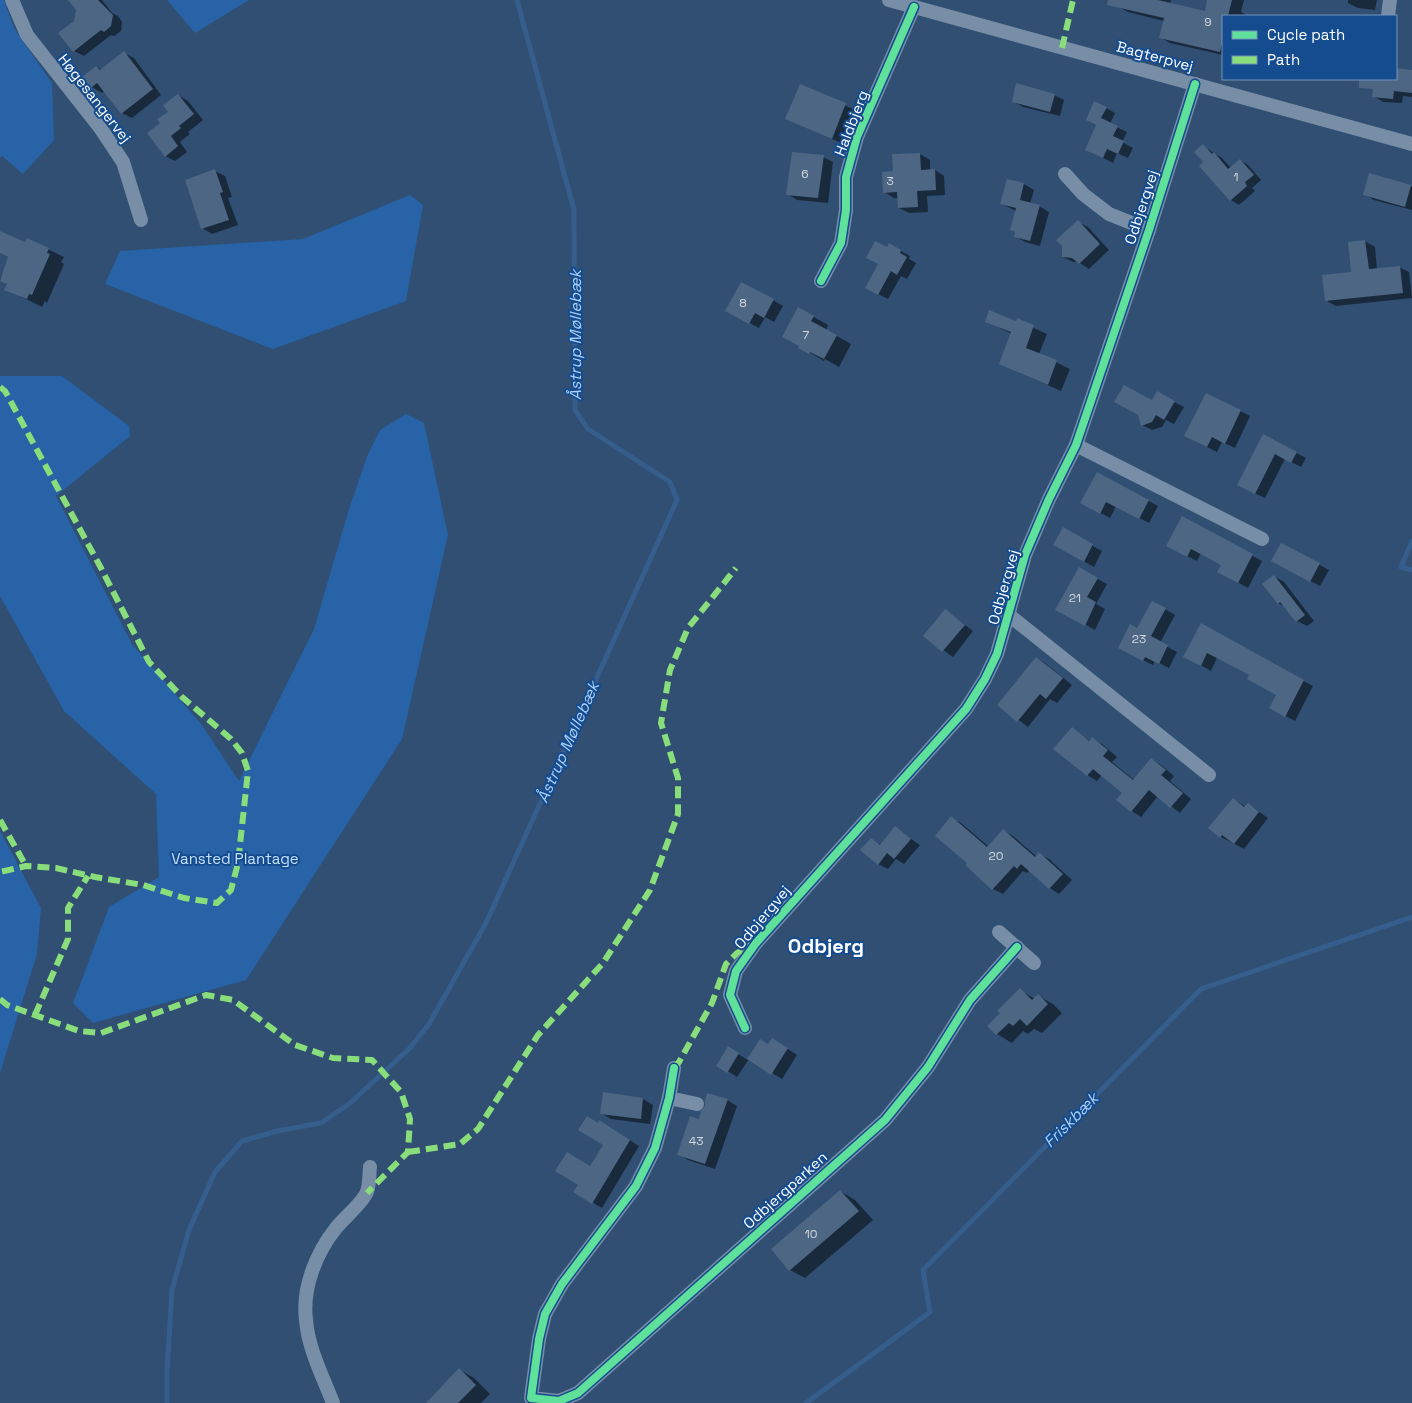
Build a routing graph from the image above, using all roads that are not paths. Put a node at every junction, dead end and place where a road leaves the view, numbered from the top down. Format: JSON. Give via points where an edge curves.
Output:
{"nodes":[{"id":1,"x":12,"y":0,"type":"edge"},
{"id":2,"x":889,"y":0,"type":"edge"},
{"id":3,"x":1390,"y":0,"type":"edge"},
{"id":4,"x":914,"y":7,"type":"junction"},
{"id":5,"x":1388,"y":15,"type":"edge"},
{"id":6,"x":1195,"y":84,"type":"junction"},
{"id":7,"x":1412,"y":144,"type":"edge"},
{"id":8,"x":1065,"y":174,"type":"dead end"},
{"id":9,"x":142,"y":220,"type":"dead end"},
{"id":10,"x":1149,"y":230,"type":"junction"},
{"id":11,"x":821,"y":280,"type":"dead end"},
{"id":12,"x":1076,"y":445,"type":"junction"},
{"id":13,"x":1262,"y":539,"type":"dead end"},
{"id":14,"x":1009,"y":615,"type":"junction"},
{"id":15,"x":1210,"y":775,"type":"dead end"},
{"id":16,"x":999,"y":932,"type":"dead end"},
{"id":17,"x":1016,"y":947,"type":"junction"},
{"id":18,"x":1034,"y":963,"type":"dead end"},
{"id":19,"x":745,"y":1028,"type":"dead end"},
{"id":20,"x":674,"y":1068,"type":"dead end"},
{"id":21,"x":669,"y":1098,"type":"junction"},
{"id":22,"x":697,"y":1104,"type":"dead end"},
{"id":23,"x":370,"y":1167,"type":"dead end"},
{"id":24,"x":530,"y":1400,"type":"edge"},
{"id":25,"x":333,"y":1403,"type":"edge"}],
"edges":[{"from":1,"to":9,"type":"street","name":"Høgesangervej","via":[[27,35],[123,162]]},
{"from":2,"to":4,"type":"street","name":"Bagterpvej"},
{"from":3,"to":5,"type":"street"},
{"from":4,"to":6,"type":"street","name":"Bagterpvej"},
{"from":4,"to":11,"type":"street","name":"Haldbjerg","via":[[857,137],[846,177],[841,243]]},
{"from":6,"to":7,"type":"street","name":"Bagterpvej"},
{"from":6,"to":10,"type":"street","name":"Odbjergvej"},
{"from":8,"to":10,"type":"street","name":"Odbjergvej","via":[[1083,194],[1109,214]]},
{"from":10,"to":12,"type":"street","name":"Odbjergvej"},
{"from":12,"to":13,"type":"street"},
{"from":12,"to":14,"type":"street","name":"Odbjergvej","via":[[1025,555]]},
{"from":14,"to":15,"type":"street","name":"Odbjergvej"},
{"from":14,"to":19,"type":"street","name":"Odbjergvej","via":[[997,654],[966,709],[756,943],[736,971],[730,995]]},
{"from":16,"to":17,"type":"street"},
{"from":17,"to":18,"type":"street"},
{"from":17,"to":24,"type":"street","name":"Odbjergparken","via":[[970,1000],[928,1067],[885,1120],[578,1393],[559,1401]]},
{"from":20,"to":21,"type":"street","name":"Odbjergparken"},
{"from":21,"to":22,"type":"street"},
{"from":21,"to":24,"type":"street","name":"Odbjergparken","via":[[655,1148],[636,1186],[562,1284],[545,1314]]},
{"from":23,"to":25,"type":"street","via":[[367,1193],[334,1230],[318,1256],[306,1297],[311,1344]]}]}
